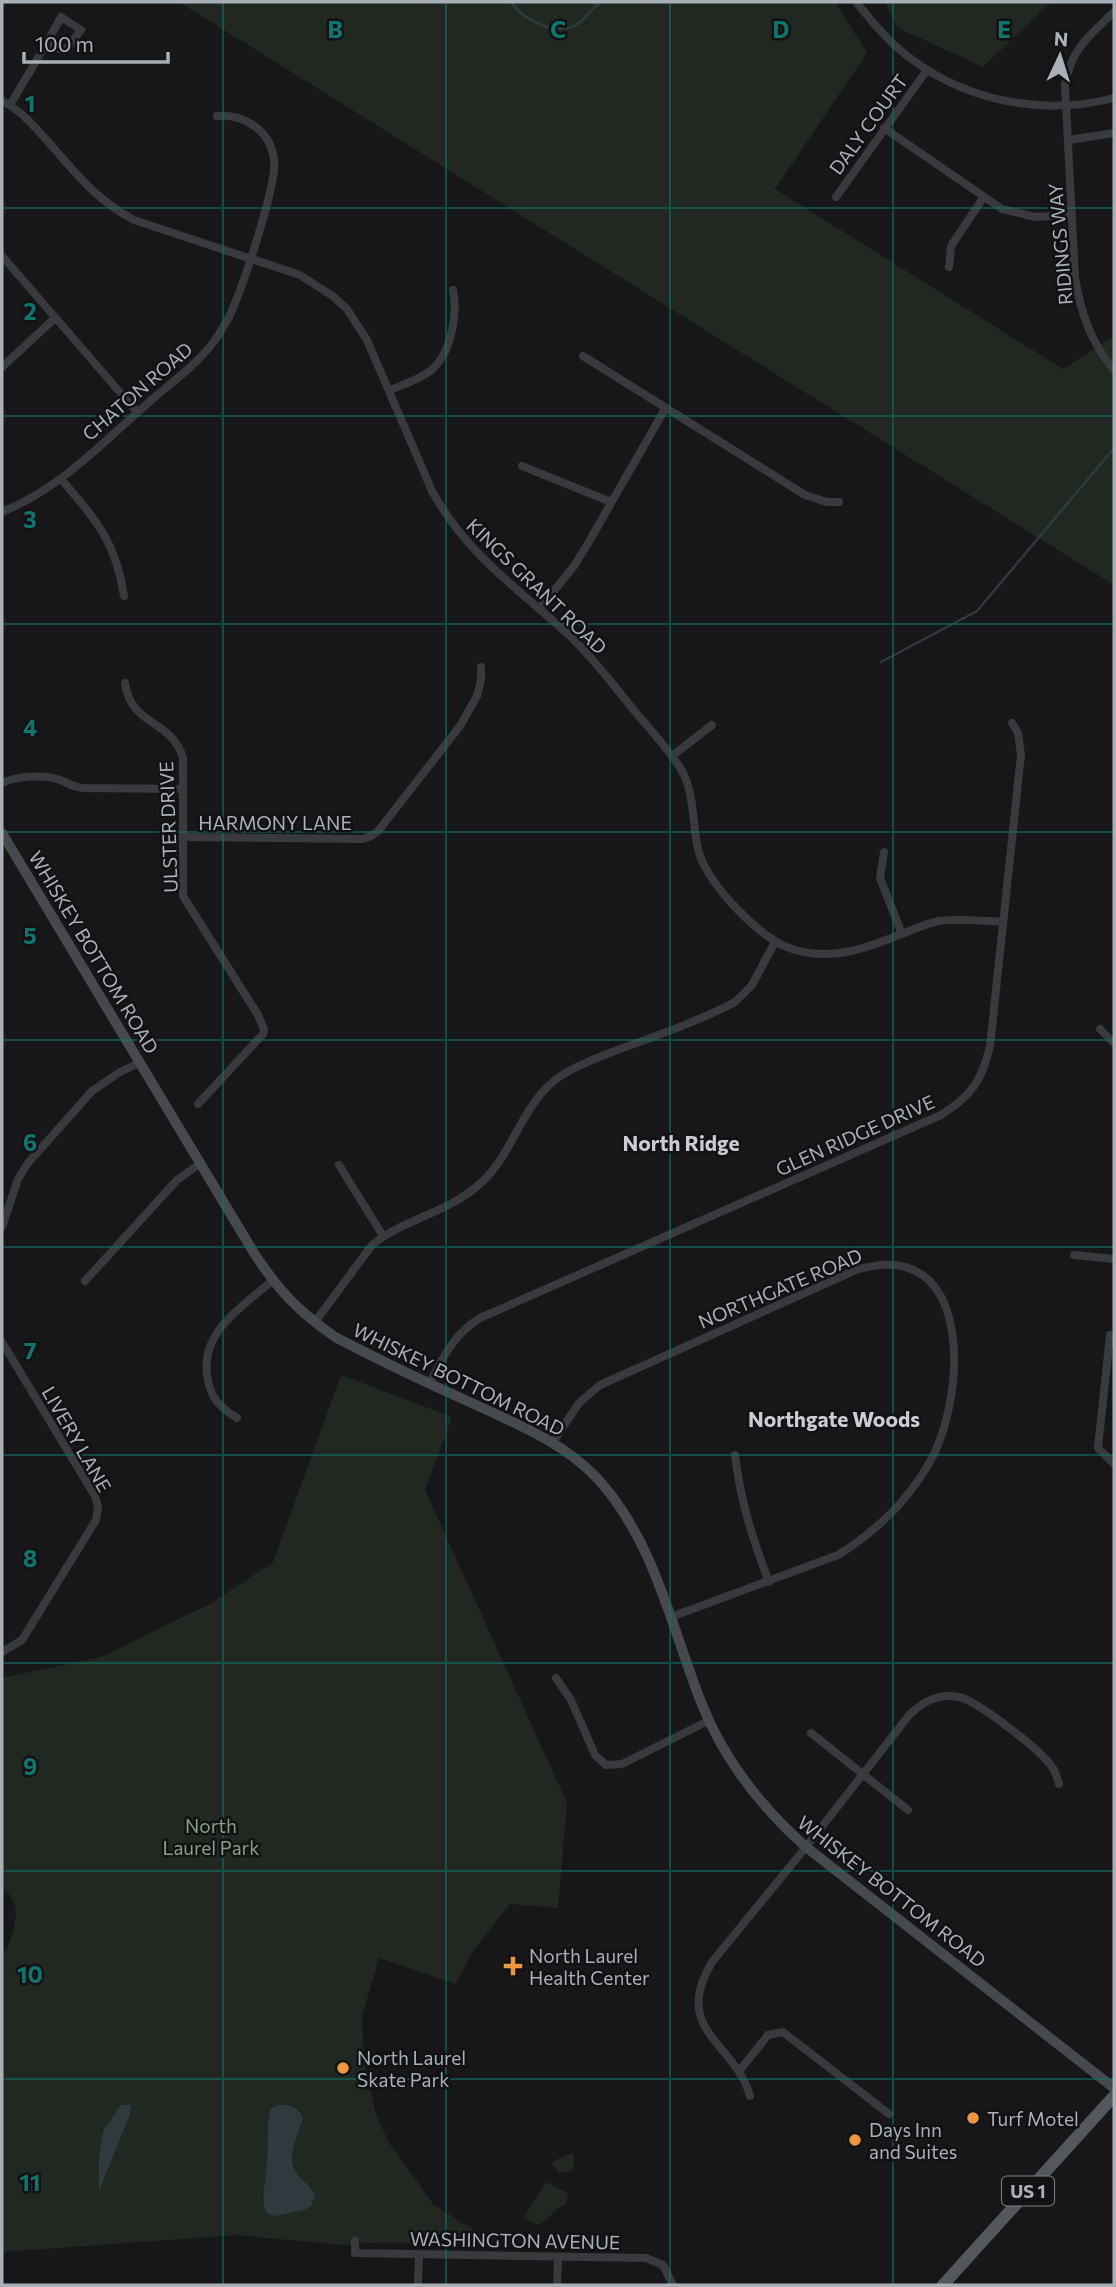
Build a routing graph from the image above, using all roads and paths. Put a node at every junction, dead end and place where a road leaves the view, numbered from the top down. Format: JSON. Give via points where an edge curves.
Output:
{"nodes":[{"id":1,"x":856,"y":2,"type":"edge"},
{"id":2,"x":1114,"y":12,"type":"edge"},
{"id":3,"x":47,"y":41,"type":"dead end"},
{"id":4,"x":927,"y":70,"type":"junction"},
{"id":5,"x":1114,"y":99,"type":"edge"},
{"id":6,"x":6,"y":103,"type":"edge"},
{"id":7,"x":1066,"y":106,"type":"junction"},
{"id":8,"x":217,"y":117,"type":"dead end"},
{"id":9,"x":884,"y":128,"type":"junction"},
{"id":10,"x":1114,"y":133,"type":"edge"},
{"id":11,"x":1069,"y":140,"type":"junction"},
{"id":12,"x":836,"y":197,"type":"dead end"},
{"id":13,"x":983,"y":198,"type":"junction"},
{"id":14,"x":1072,"y":215,"type":"junction"},
{"id":15,"x":2,"y":256,"type":"edge"},
{"id":16,"x":250,"y":257,"type":"junction"},
{"id":17,"x":949,"y":267,"type":"dead end"},
{"id":18,"x":453,"y":290,"type":"dead end"},
{"id":19,"x":55,"y":318,"type":"junction"},
{"id":20,"x":583,"y":356,"type":"dead end"},
{"id":21,"x":2,"y":367,"type":"edge"},
{"id":22,"x":1114,"y":370,"type":"edge"},
{"id":23,"x":390,"y":390,"type":"junction"},
{"id":24,"x":666,"y":409,"type":"junction"},
{"id":25,"x":136,"y":412,"type":"junction"},
{"id":26,"x":522,"y":466,"type":"dead end"},
{"id":27,"x":61,"y":479,"type":"junction"},
{"id":28,"x":611,"y":502,"type":"junction"},
{"id":29,"x":839,"y":502,"type":"dead end"},
{"id":30,"x":2,"y":512,"type":"edge"},
{"id":31,"x":124,"y":596,"type":"dead end"},
{"id":32,"x":540,"y":608,"type":"junction"},
{"id":33,"x":481,"y":667,"type":"dead end"},
{"id":34,"x":125,"y":683,"type":"dead end"},
{"id":35,"x":1012,"y":723,"type":"dead end"},
{"id":36,"x":712,"y":725,"type":"dead end"},
{"id":37,"x":672,"y":756,"type":"junction"},
{"id":38,"x":2,"y":783,"type":"edge"},
{"id":39,"x":183,"y":789,"type":"junction"},
{"id":40,"x":2,"y":832,"type":"edge"},
{"id":41,"x":182,"y":837,"type":"junction"},
{"id":42,"x":884,"y":852,"type":"dead end"},
{"id":43,"x":1003,"y":922,"type":"junction"},
{"id":44,"x":902,"y":934,"type":"junction"},
{"id":45,"x":775,"y":942,"type":"junction"},
{"id":46,"x":1100,"y":1029,"type":"dead end"},
{"id":47,"x":1114,"y":1043,"type":"edge"},
{"id":48,"x":139,"y":1063,"type":"junction"},
{"id":49,"x":198,"y":1104,"type":"dead end"},
{"id":50,"x":201,"y":1163,"type":"junction"},
{"id":51,"x":339,"y":1165,"type":"dead end"},
{"id":52,"x":2,"y":1191,"type":"edge"},
{"id":53,"x":11,"y":1197,"type":"junction"},
{"id":54,"x":2,"y":1227,"type":"edge"},
{"id":55,"x":383,"y":1236,"type":"junction"},
{"id":56,"x":1074,"y":1255,"type":"dead end"},
{"id":57,"x":1114,"y":1259,"type":"edge"},
{"id":58,"x":85,"y":1281,"type":"dead end"},
{"id":59,"x":272,"y":1281,"type":"junction"},
{"id":60,"x":315,"y":1322,"type":"junction"},
{"id":61,"x":1110,"y":1335,"type":"dead end"},
{"id":62,"x":2,"y":1342,"type":"edge"},
{"id":63,"x":429,"y":1384,"type":"junction"},
{"id":64,"x":237,"y":1418,"type":"dead end"},
{"id":65,"x":553,"y":1442,"type":"junction"},
{"id":66,"x":735,"y":1455,"type":"dead end"},
{"id":67,"x":1114,"y":1464,"type":"edge"},
{"id":68,"x":769,"y":1582,"type":"junction"},
{"id":69,"x":671,"y":1617,"type":"junction"},
{"id":70,"x":2,"y":1652,"type":"edge"},
{"id":71,"x":556,"y":1678,"type":"dead end"},
{"id":72,"x":709,"y":1720,"type":"junction"},
{"id":73,"x":811,"y":1733,"type":"dead end"},
{"id":74,"x":863,"y":1774,"type":"junction"},
{"id":75,"x":1059,"y":1783,"type":"dead end"},
{"id":76,"x":908,"y":1810,"type":"dead end"},
{"id":77,"x":806,"y":1847,"type":"junction"},
{"id":78,"x":740,"y":2070,"type":"junction"},
{"id":79,"x":1114,"y":2088,"type":"edge"},
{"id":80,"x":750,"y":2096,"type":"dead end"},
{"id":81,"x":1114,"y":2096,"type":"edge"},
{"id":82,"x":889,"y":2114,"type":"dead end"},
{"id":83,"x":355,"y":2241,"type":"dead end"},
{"id":84,"x":419,"y":2255,"type":"junction"},
{"id":85,"x":558,"y":2258,"type":"junction"},
{"id":86,"x":418,"y":2285,"type":"edge"},
{"id":87,"x":557,"y":2285,"type":"edge"},
{"id":88,"x":673,"y":2285,"type":"edge"},
{"id":89,"x":943,"y":2285,"type":"edge"}],
"edges":[{"from":1,"to":4,"type":"street","via":[[878,29]]},
{"from":2,"to":7,"type":"street","name":"RIDINGS WAY","via":[[1072,57],[1065,85]]},
{"from":3,"to":6,"type":"street"},
{"from":4,"to":7,"type":"street","via":[[1000,100]]},
{"from":4,"to":9,"type":"street","name":"DALY COURT"},
{"from":5,"to":7,"type":"street"},
{"from":6,"to":16,"type":"street","name":"KINGS GRANT ROAD","via":[[116,211]]},
{"from":7,"to":11,"type":"street","name":"RIDINGS WAY"},
{"from":8,"to":16,"type":"street","name":"CHATON ROAD","via":[[239,118],[256,127],[275,160],[273,184]]},
{"from":9,"to":12,"type":"street","name":"DALY COURT"},
{"from":9,"to":13,"type":"street"},
{"from":10,"to":11,"type":"street"},
{"from":11,"to":14,"type":"street","name":"RIDINGS WAY"},
{"from":13,"to":14,"type":"street","via":[[1019,214]]},
{"from":13,"to":17,"type":"street","via":[[951,246]]},
{"from":14,"to":22,"type":"street","name":"RIDINGS WAY","via":[[1075,278],[1084,318],[1092,339]]},
{"from":15,"to":19,"type":"street"},
{"from":16,"to":23,"type":"street","name":"KINGS GRANT ROAD","via":[[300,275],[347,309]]},
{"from":16,"to":25,"type":"street","name":"CHATON ROAD","via":[[230,315],[213,343]]},
{"from":18,"to":23,"type":"street","via":[[453,321],[439,361],[430,371]]},
{"from":19,"to":21,"type":"street"},
{"from":19,"to":25,"type":"street"},
{"from":20,"to":24,"type":"street"},
{"from":23,"to":32,"type":"street","name":"KINGS GRANT ROAD","via":[[444,513],[482,560]]},
{"from":24,"to":28,"type":"street"},
{"from":24,"to":29,"type":"street","via":[[805,495]]},
{"from":25,"to":27,"type":"street","name":"CHATON ROAD"},
{"from":26,"to":28,"type":"street"},
{"from":27,"to":30,"type":"street","name":"CHATON ROAD"},
{"from":27,"to":31,"type":"street","via":[[109,541]]},
{"from":28,"to":32,"type":"street","via":[[573,566]]},
{"from":32,"to":37,"type":"street","name":"KINGS GRANT ROAD","via":[[590,657]]},
{"from":33,"to":41,"type":"street","name":"HARMONY LANE","via":[[477,696],[460,726],[371,836]]},
{"from":34,"to":39,"type":"street","name":"ULSTER DRIVE","via":[[128,699],[140,715],[176,740],[183,758]]},
{"from":35,"to":43,"type":"street","name":"GLEN RIDGE DRIVE","via":[[1021,755]]},
{"from":36,"to":37,"type":"street"},
{"from":37,"to":45,"type":"street","name":"KINGS GRANT ROAD","via":[[687,783],[703,863],[748,922]]},
{"from":38,"to":39,"type":"street","name":"HARMONY LANE","via":[[34,777],[82,788]]},
{"from":39,"to":41,"type":"street","name":"ULSTER DRIVE"},
{"from":40,"to":48,"type":"street","name":"WHISKEY BOTTOM ROAD"},
{"from":41,"to":49,"type":"street","name":"ULSTER DRIVE","via":[[183,896],[264,1029]]},
{"from":42,"to":44,"type":"street","via":[[880,877]]},
{"from":43,"to":44,"type":"street","name":"KINGS GRANT ROAD","via":[[939,921]]},
{"from":43,"to":63,"type":"street","name":"GLEN RIDGE DRIVE","via":[[986,1065],[970,1093],[956,1105],[480,1318],[453,1340]]},
{"from":44,"to":45,"type":"street","name":"KINGS GRANT ROAD","via":[[843,954],[809,954]]},
{"from":45,"to":55,"type":"street","via":[[752,985],[734,1002],[561,1076],[540,1094],[506,1152],[474,1189],[447,1207]]},
{"from":46,"to":47,"type":"street"},
{"from":48,"to":50,"type":"street","name":"WHISKEY BOTTOM ROAD"},
{"from":48,"to":53,"type":"street","via":[[92,1091],[28,1163]]},
{"from":50,"to":58,"type":"street","via":[[177,1180]]},
{"from":50,"to":59,"type":"street","name":"WHISKEY BOTTOM ROAD"},
{"from":51,"to":55,"type":"street"},
{"from":52,"to":53,"type":"street"},
{"from":53,"to":54,"type":"street"},
{"from":55,"to":60,"type":"street","via":[[363,1255]]},
{"from":56,"to":57,"type":"street"},
{"from":59,"to":60,"type":"street","name":"WHISKEY BOTTOM ROAD"},
{"from":59,"to":64,"type":"street","via":[[224,1322],[208,1350],[211,1393]]},
{"from":60,"to":63,"type":"street","name":"WHISKEY BOTTOM ROAD"},
{"from":61,"to":67,"type":"street","via":[[1098,1448]]},
{"from":62,"to":70,"type":"street","name":"LIVERY LANE","via":[[98,1507],[96,1520],[22,1640]]},
{"from":63,"to":65,"type":"street","name":"WHISKEY BOTTOM ROAD"},
{"from":65,"to":68,"type":"street","name":"NORTHGATE ROAD","via":[[579,1403],[600,1385],[856,1269],[899,1266],[924,1277],[945,1301],[954,1359],[949,1411],[929,1464],[897,1508],[859,1542]]},
{"from":65,"to":69,"type":"street","name":"WHISKEY BOTTOM ROAD","via":[[596,1477],[633,1526]]},
{"from":66,"to":68,"type":"street","via":[[747,1524]]},
{"from":68,"to":69,"type":"street","name":"NORTHGATE ROAD"},
{"from":69,"to":72,"type":"street","name":"WHISKEY BOTTOM ROAD"},
{"from":71,"to":72,"type":"street","via":[[595,1755],[606,1765],[622,1764]]},
{"from":72,"to":77,"type":"street","name":"WHISKEY BOTTOM ROAD","via":[[745,1781]]},
{"from":73,"to":74,"type":"street"},
{"from":74,"to":75,"type":"street","via":[[919,1705],[931,1698],[957,1696],[981,1707],[1044,1757]]},
{"from":74,"to":76,"type":"street"},
{"from":74,"to":77,"type":"street"},
{"from":77,"to":78,"type":"street","via":[[704,1975],[699,2002],[704,2027]]},
{"from":77,"to":79,"type":"street","name":"WHISKEY BOTTOM ROAD"},
{"from":78,"to":80,"type":"street"},
{"from":78,"to":82,"type":"street","via":[[768,2035],[783,2032]]},
{"from":81,"to":89,"type":"main road","number":"US 1"},
{"from":83,"to":84,"type":"street","name":"WASHINGTON AVENUE","via":[[355,2253]]},
{"from":84,"to":85,"type":"street","name":"WASHINGTON AVENUE"},
{"from":84,"to":86,"type":"street"},
{"from":85,"to":87,"type":"street"},
{"from":85,"to":88,"type":"street","name":"WASHINGTON AVENUE","via":[[646,2258],[663,2264]]}]}
